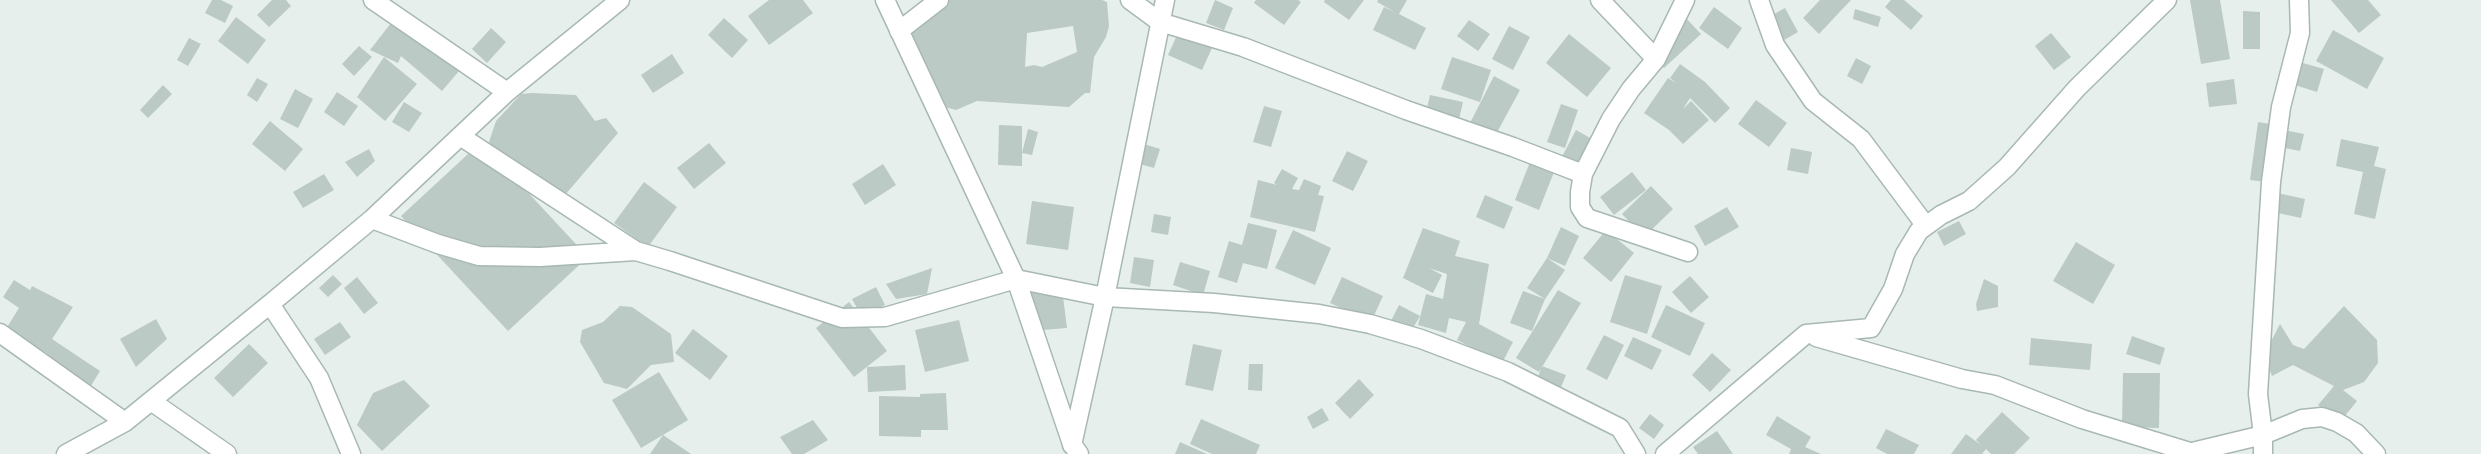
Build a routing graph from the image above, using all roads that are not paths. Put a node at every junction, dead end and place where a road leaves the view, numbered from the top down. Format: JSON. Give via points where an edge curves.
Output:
{"nodes":[{"id":1,"x":373,"y":0,"type":"edge"},
{"id":2,"x":620,"y":0,"type":"edge"},
{"id":3,"x":885,"y":0,"type":"edge"},
{"id":4,"x":939,"y":0,"type":"edge"},
{"id":5,"x":1130,"y":0,"type":"edge"},
{"id":6,"x":1165,"y":0,"type":"edge"},
{"id":7,"x":1600,"y":0,"type":"edge"},
{"id":8,"x":1685,"y":0,"type":"edge"},
{"id":9,"x":1759,"y":0,"type":"edge"},
{"id":10,"x":2167,"y":0,"type":"edge"},
{"id":11,"x":2299,"y":0,"type":"edge"},
{"id":12,"x":1160,"y":22,"type":"junction"},
{"id":13,"x":899,"y":31,"type":"junction"},
{"id":14,"x":1656,"y":59,"type":"junction"},
{"id":15,"x":507,"y":92,"type":"junction"},
{"id":16,"x":460,"y":136,"type":"junction"},
{"id":17,"x":1582,"y":174,"type":"junction"},
{"id":18,"x":372,"y":219,"type":"junction"},
{"id":19,"x":1926,"y":226,"type":"junction"},
{"id":20,"x":636,"y":251,"type":"junction"},
{"id":21,"x":1688,"y":252,"type":"dead end"},
{"id":22,"x":1016,"y":279,"type":"junction"},
{"id":23,"x":1105,"y":297,"type":"junction"},
{"id":24,"x":270,"y":304,"type":"junction"},
{"id":25,"x":0,"y":333,"type":"edge"},
{"id":26,"x":1806,"y":334,"type":"junction"},
{"id":27,"x":151,"y":401,"type":"junction"},
{"id":28,"x":125,"y":422,"type":"junction"},
{"id":29,"x":2263,"y":435,"type":"junction"},
{"id":30,"x":1074,"y":451,"type":"edge"},
{"id":31,"x":2187,"y":453,"type":"edge"},
{"id":32,"x":66,"y":454,"type":"edge"},
{"id":33,"x":227,"y":454,"type":"edge"},
{"id":34,"x":351,"y":454,"type":"edge"},
{"id":35,"x":1636,"y":454,"type":"edge"},
{"id":36,"x":1665,"y":454,"type":"edge"},
{"id":37,"x":2263,"y":454,"type":"edge"},
{"id":38,"x":2376,"y":454,"type":"edge"}],
"edges":[{"from":1,"to":15,"type":"street"},
{"from":2,"to":15,"type":"street"},
{"from":3,"to":13,"type":"street"},
{"from":4,"to":13,"type":"street"},
{"from":5,"to":12,"type":"street"},
{"from":6,"to":12,"type":"street"},
{"from":7,"to":14,"type":"street"},
{"from":8,"to":14,"type":"street"},
{"from":9,"to":19,"type":"street","via":[[1774,45],[1813,101],[1861,139]]},
{"from":10,"to":19,"type":"street","via":[[2077,88],[2007,167],[1969,201]]},
{"from":11,"to":29,"type":"street","via":[[2300,33],[2281,107],[2271,182],[2258,394]]},
{"from":12,"to":17,"type":"street","via":[[1243,47]]},
{"from":12,"to":23,"type":"street"},
{"from":13,"to":22,"type":"street"},
{"from":14,"to":17,"type":"street","via":[[1616,112]]},
{"from":15,"to":16,"type":"street"},
{"from":16,"to":18,"type":"street"},
{"from":16,"to":20,"type":"street"},
{"from":17,"to":21,"type":"street","via":[[1580,207],[1587,218]]},
{"from":18,"to":20,"type":"street","via":[[479,256]]},
{"from":18,"to":24,"type":"street"},
{"from":19,"to":26,"type":"street","via":[[1905,254],[1893,289],[1871,328]]},
{"from":20,"to":22,"type":"street","via":[[842,318],[885,317]]},
{"from":22,"to":23,"type":"street"},
{"from":22,"to":30,"type":"street"},
{"from":23,"to":30,"type":"street"},
{"from":23,"to":35,"type":"street","via":[[1319,314],[1421,339],[1508,372],[1620,428]]},
{"from":24,"to":27,"type":"street"},
{"from":24,"to":34,"type":"street","via":[[319,378]]},
{"from":25,"to":28,"type":"street"},
{"from":26,"to":31,"type":"street","via":[[1995,385],[2082,419]]},
{"from":26,"to":36,"type":"street"},
{"from":27,"to":28,"type":"street"},
{"from":27,"to":33,"type":"street"},
{"from":28,"to":32,"type":"street"},
{"from":29,"to":31,"type":"street"},
{"from":29,"to":37,"type":"street"},
{"from":29,"to":38,"type":"street","via":[[2302,419],[2322,417],[2356,433]]}]}
